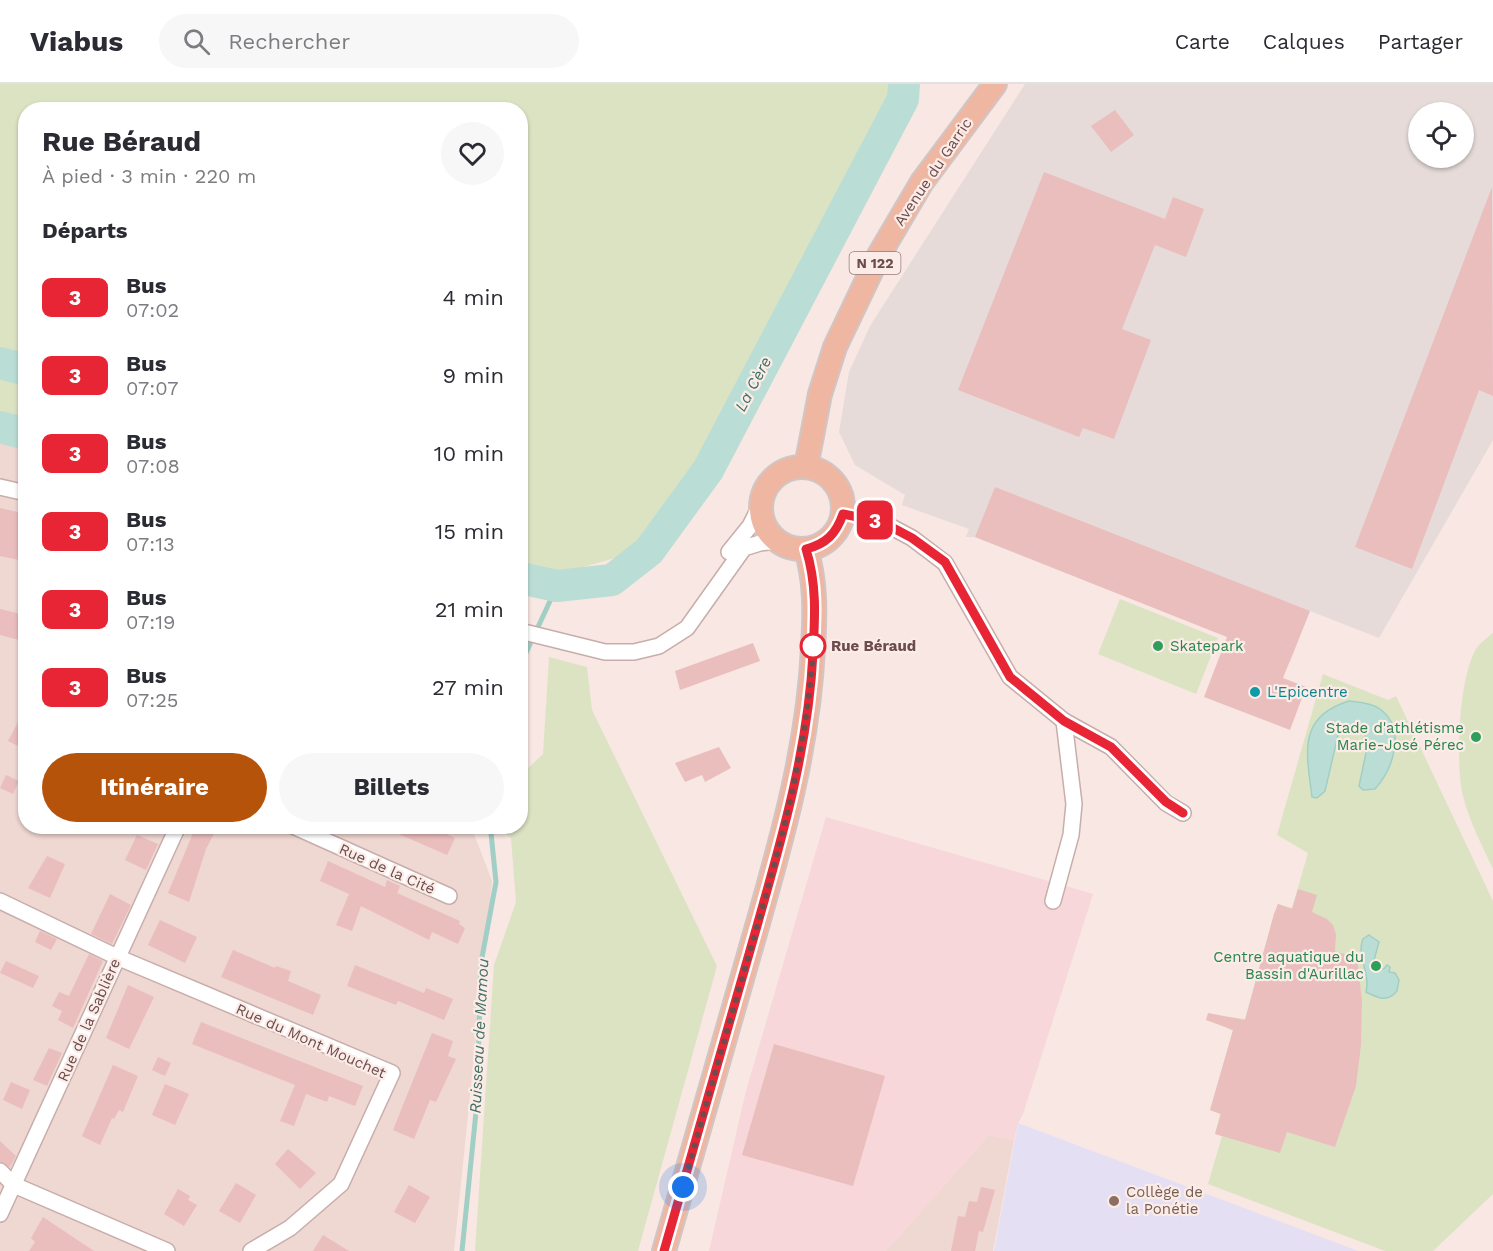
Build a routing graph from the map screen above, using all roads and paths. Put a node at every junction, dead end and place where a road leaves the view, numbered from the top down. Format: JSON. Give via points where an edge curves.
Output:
{"nodes":[{"id":1,"x":995,"y":84,"type":"edge"},
{"id":2,"x":806,"y":467,"type":"junction"},
{"id":3,"x":0,"y":487,"type":"edge"},
{"id":4,"x":18,"y":491,"type":"edge"},
{"id":5,"x":760,"y":506,"type":"junction"},
{"id":6,"x":843,"y":514,"type":"junction"},
{"id":7,"x":778,"y":542,"type":"junction"},
{"id":8,"x":806,"y":549,"type":"junction"},
{"id":9,"x":714,"y":591,"type":"junction"},
{"id":10,"x":528,"y":633,"type":"edge"},
{"id":11,"x":1064,"y":721,"type":"junction"},
{"id":12,"x":1183,"y":813,"type":"dead end"},
{"id":13,"x":174,"y":834,"type":"edge"},
{"id":14,"x":311,"y":834,"type":"edge"},
{"id":15,"x":449,"y":896,"type":"dead end"},
{"id":16,"x":1053,"y":901,"type":"dead end"},
{"id":17,"x":0,"y":902,"type":"edge"},
{"id":18,"x":117,"y":957,"type":"junction"},
{"id":19,"x":0,"y":1171,"type":"edge"},
{"id":20,"x":14,"y":1185,"type":"junction"},
{"id":21,"x":0,"y":1214,"type":"edge"},
{"id":22,"x":167,"y":1251,"type":"edge"},
{"id":23,"x":251,"y":1251,"type":"edge"},
{"id":24,"x":664,"y":1251,"type":"edge"}],
"edges":[{"from":1,"to":2,"type":"main road","name":"Avenue du Garric","number":"N 122","via":[[922,182],[879,255],[835,347],[820,394]]},
{"from":2,"to":5,"type":"main road","via":[[787,470],[771,480]]},
{"from":2,"to":6,"type":"main road","via":[[830,478],[838,488]]},
{"from":3,"to":4,"type":"street"},
{"from":5,"to":7,"type":"main road","via":[[765,528]]},
{"from":5,"to":9,"type":"street","via":[[726,556]]},
{"from":6,"to":8,"type":"main road","via":[[831,538]]},
{"from":6,"to":11,"type":"street","via":[[882,522],[945,562],[1010,677]]},
{"from":7,"to":8,"type":"main road"},
{"from":7,"to":9,"type":"street","via":[[744,548]]},
{"from":8,"to":24,"type":"main road","via":[[813,573],[815,612],[811,689],[802,750],[769,882]]},
{"from":9,"to":10,"type":"street","via":[[687,628],[659,646],[634,652],[605,651]]},
{"from":11,"to":12,"type":"street","via":[[1111,747],[1166,802]]},
{"from":11,"to":16,"type":"street","via":[[1074,804],[1071,836]]},
{"from":13,"to":18,"type":"street","name":"Rue de la Sablière"},
{"from":14,"to":15,"type":"street","name":"Rue de la Cité"},
{"from":17,"to":18,"type":"street"},
{"from":18,"to":20,"type":"street","name":"Rue de la Sablière"},
{"from":18,"to":23,"type":"street","name":"Rue du Mont Mouchet","via":[[392,1073],[341,1184],[290,1228]]},
{"from":19,"to":20,"type":"street"},
{"from":20,"to":21,"type":"street","name":"Rue de la Sablière"},
{"from":20,"to":22,"type":"street"}]}
